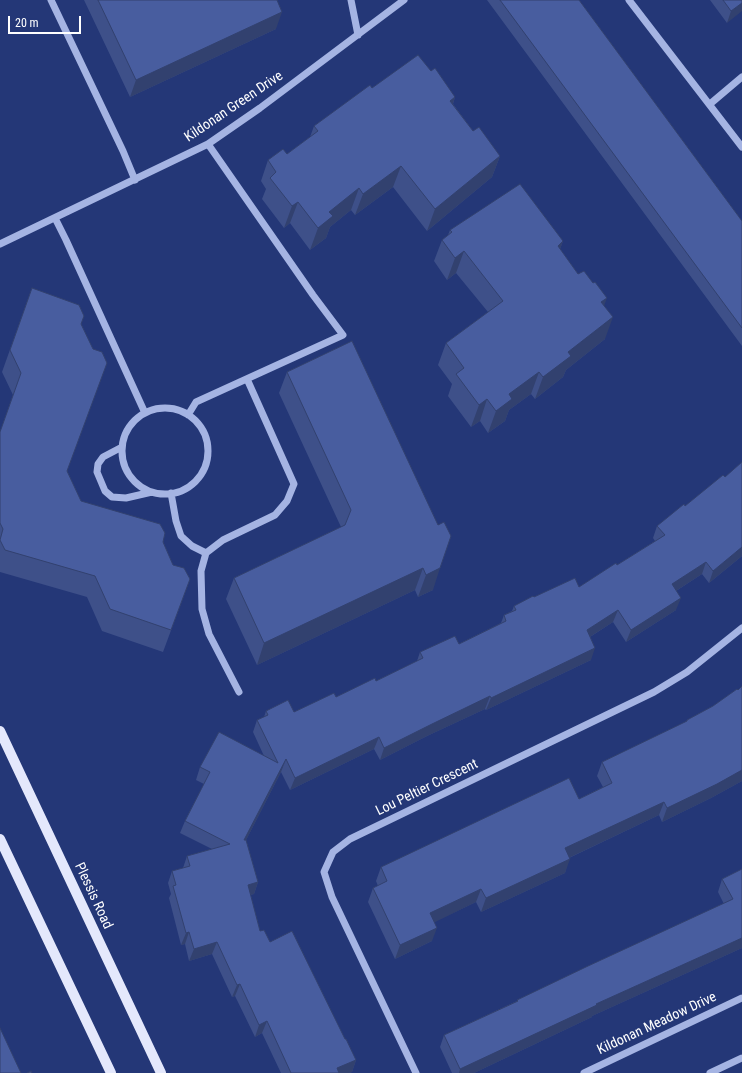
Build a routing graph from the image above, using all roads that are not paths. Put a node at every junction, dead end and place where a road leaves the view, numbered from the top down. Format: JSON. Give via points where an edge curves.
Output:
{"nodes":[{"id":1,"x":51,"y":0,"type":"edge"},
{"id":2,"x":352,"y":0,"type":"edge"},
{"id":3,"x":404,"y":0,"type":"edge"},
{"id":4,"x":629,"y":0,"type":"edge"},
{"id":5,"x":358,"y":35,"type":"junction"},
{"id":6,"x":742,"y":77,"type":"edge"},
{"id":7,"x":710,"y":104,"type":"junction"},
{"id":8,"x":208,"y":144,"type":"junction"},
{"id":9,"x":742,"y":147,"type":"edge"},
{"id":10,"x":134,"y":180,"type":"junction"},
{"id":11,"x":54,"y":218,"type":"junction"},
{"id":12,"x":0,"y":244,"type":"edge"},
{"id":13,"x":247,"y":379,"type":"junction"},
{"id":14,"x":145,"y":413,"type":"junction"},
{"id":15,"x":188,"y":415,"type":"junction"},
{"id":16,"x":122,"y":446,"type":"junction"},
{"id":17,"x":152,"y":492,"type":"junction"},
{"id":18,"x":172,"y":493,"type":"junction"},
{"id":19,"x":206,"y":553,"type":"junction"},
{"id":20,"x":742,"y":628,"type":"edge"},
{"id":21,"x":239,"y":692,"type":"dead end"},
{"id":22,"x":0,"y":731,"type":"edge"},
{"id":23,"x":0,"y":839,"type":"edge"},
{"id":24,"x":742,"y":998,"type":"edge"},
{"id":25,"x":742,"y":1058,"type":"edge"},
{"id":26,"x":111,"y":1073,"type":"edge"},
{"id":27,"x":161,"y":1073,"type":"edge"},
{"id":28,"x":416,"y":1073,"type":"edge"},
{"id":29,"x":584,"y":1073,"type":"edge"},
{"id":30,"x":710,"y":1073,"type":"edge"}],
"edges":[{"from":1,"to":10,"type":"street"},
{"from":2,"to":5,"type":"street"},
{"from":3,"to":5,"type":"street","name":"Kildonan Green Drive"},
{"from":4,"to":7,"type":"street"},
{"from":5,"to":8,"type":"street","name":"Kildonan Green Drive"},
{"from":6,"to":7,"type":"street"},
{"from":7,"to":9,"type":"street"},
{"from":8,"to":10,"type":"street","name":"Kildonan Green Drive"},
{"from":8,"to":13,"type":"street","via":[[343,335]]},
{"from":10,"to":11,"type":"street","name":"Kildonan Green Drive"},
{"from":11,"to":12,"type":"street","name":"Kildonan Green Drive"},
{"from":11,"to":14,"type":"street"},
{"from":13,"to":15,"type":"street","via":[[196,402]]},
{"from":13,"to":19,"type":"street","via":[[294,484],[287,501],[275,515],[222,540]]},
{"from":14,"to":15,"type":"street","via":[[172,408]]},
{"from":14,"to":16,"type":"street","via":[[126,433]]},
{"from":15,"to":18,"type":"street","via":[[204,432],[208,445],[208,459],[203,473],[194,484]]},
{"from":16,"to":17,"type":"street","via":[[123,461],[129,474],[139,485]]},
{"from":16,"to":17,"type":"street","via":[[103,457],[98,464],[97,472],[105,491],[112,497],[126,498]]},
{"from":17,"to":18,"type":"street"},
{"from":18,"to":19,"type":"street","via":[[181,536],[192,546]]},
{"from":19,"to":21,"type":"street","via":[[201,571],[202,609],[209,634]]},
{"from":20,"to":28,"type":"street","name":"Lou Peltier Crescent","via":[[687,672],[654,692],[350,839],[333,852],[324,872],[332,897]]},
{"from":22,"to":27,"type":"main road","name":"Plessis Road"},
{"from":23,"to":26,"type":"main road"},
{"from":24,"to":29,"type":"street","name":"Kildonan Meadow Drive"},
{"from":25,"to":30,"type":"street"}]}
